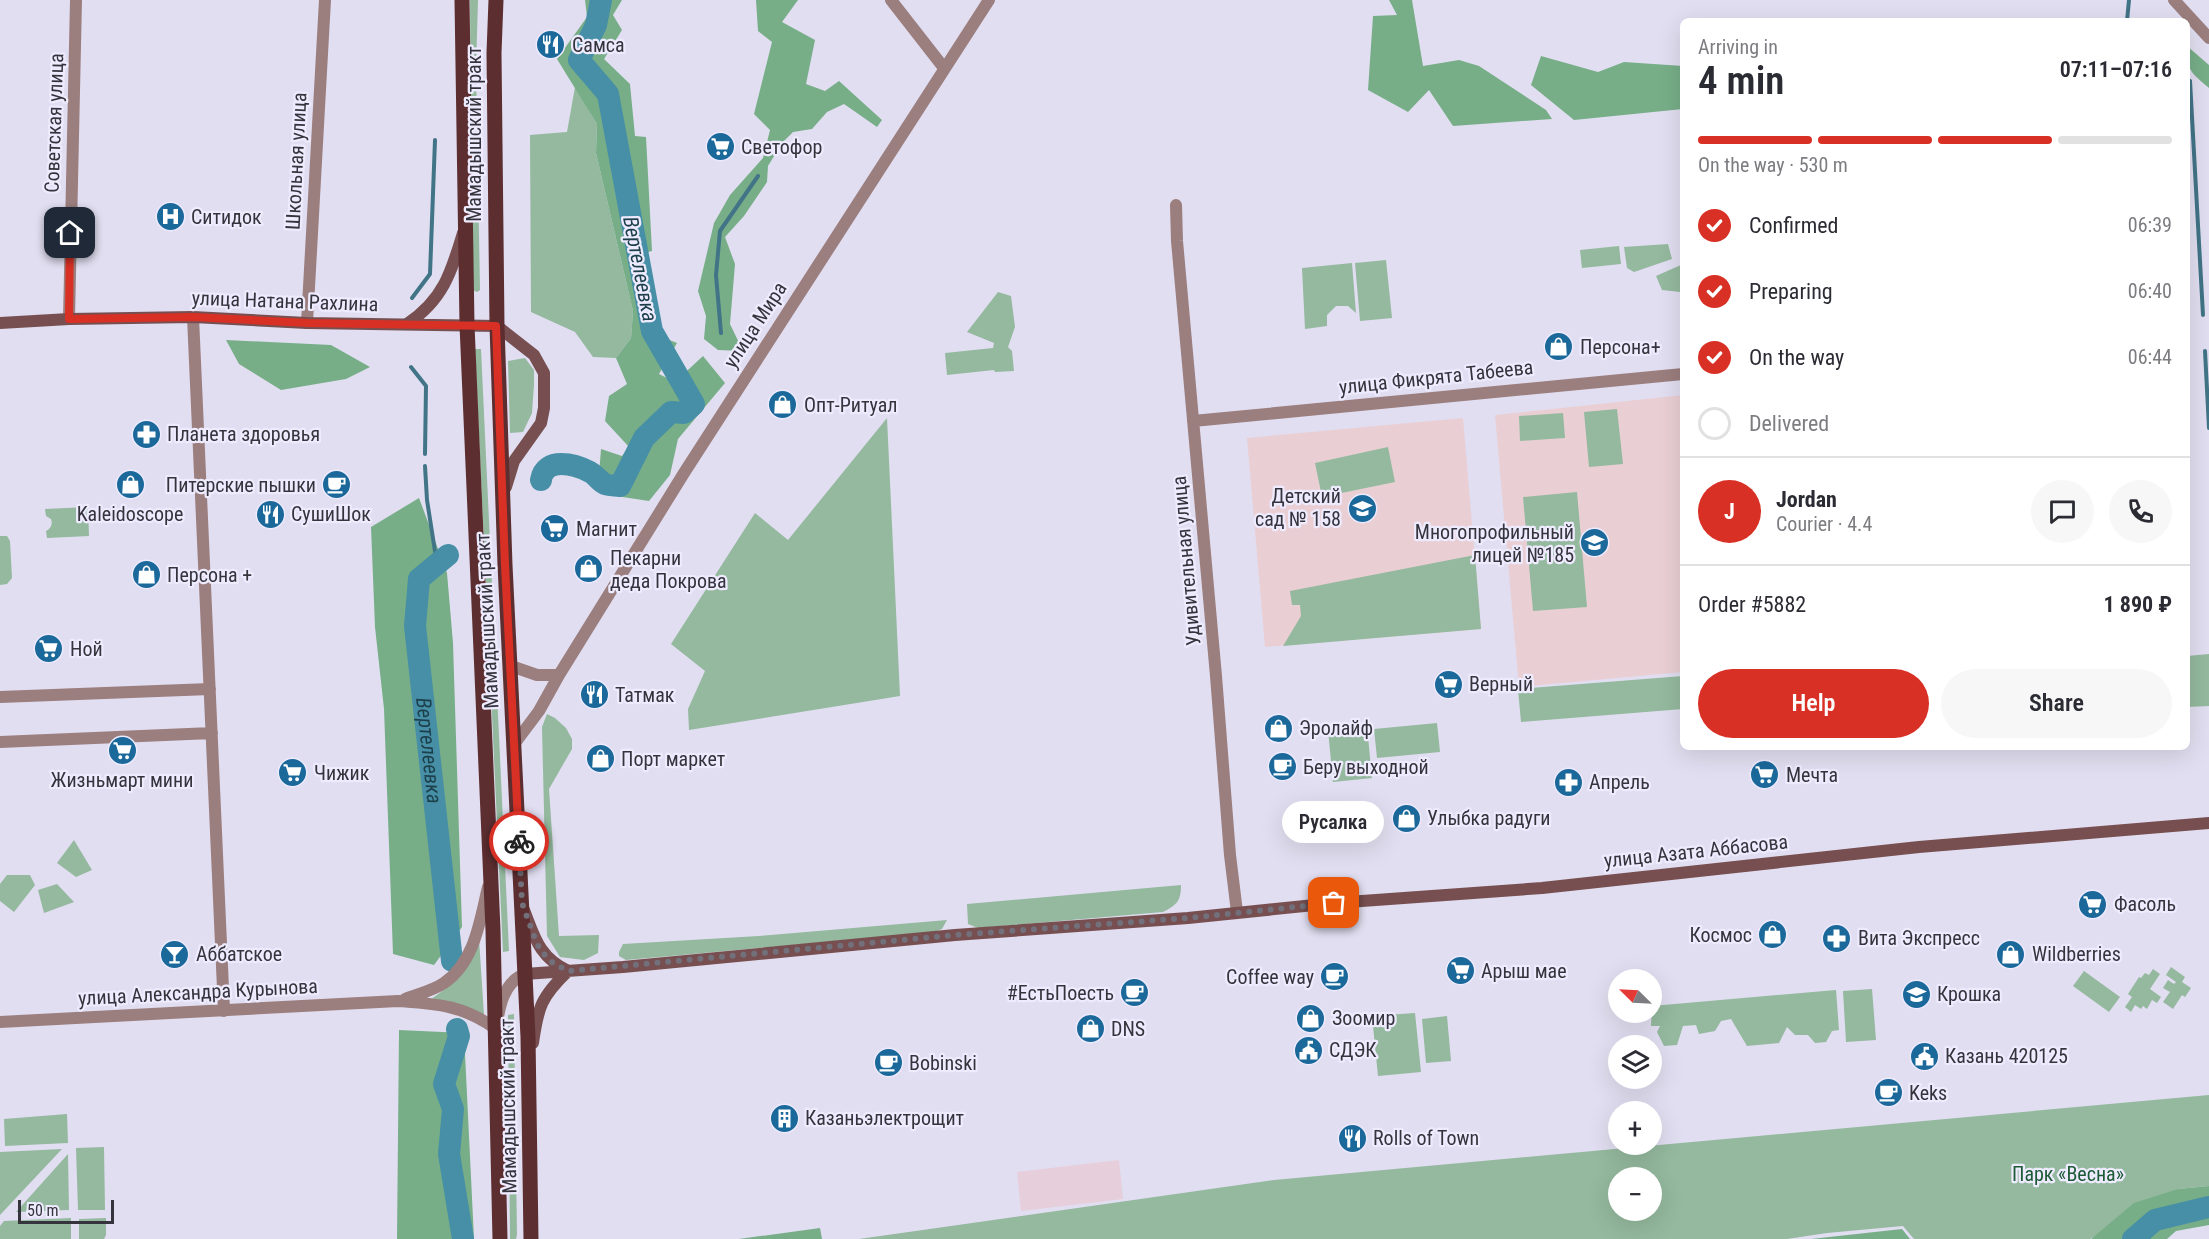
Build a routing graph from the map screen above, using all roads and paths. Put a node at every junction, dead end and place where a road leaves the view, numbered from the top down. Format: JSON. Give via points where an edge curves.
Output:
{"nodes":[{"id":1,"x":76,"y":0,"type":"edge"},
{"id":2,"x":325,"y":0,"type":"edge"},
{"id":3,"x":462,"y":0,"type":"edge"},
{"id":4,"x":496,"y":0,"type":"edge"},
{"id":5,"x":891,"y":0,"type":"edge"},
{"id":6,"x":989,"y":0,"type":"edge"},
{"id":7,"x":2174,"y":0,"type":"edge"},
{"id":8,"x":2209,"y":38,"type":"edge"},
{"id":9,"x":944,"y":68,"type":"junction"},
{"id":10,"x":1176,"y":205,"type":"dead end"},
{"id":11,"x":466,"y":226,"type":"junction"},
{"id":12,"x":193,"y":317,"type":"junction"},
{"id":13,"x":69,"y":319,"type":"junction"},
{"id":14,"x":0,"y":323,"type":"edge"},
{"id":15,"x":308,"y":323,"type":"junction"},
{"id":16,"x":407,"y":324,"type":"junction"},
{"id":17,"x":466,"y":325,"type":"junction"},
{"id":18,"x":496,"y":326,"type":"junction"},
{"id":19,"x":1680,"y":374,"type":"edge"},
{"id":20,"x":1193,"y":420,"type":"junction"},
{"id":21,"x":503,"y":499,"type":"junction"},
{"id":22,"x":511,"y":666,"type":"junction"},
{"id":23,"x":559,"y":675,"type":"junction"},
{"id":24,"x":210,"y":689,"type":"junction"},
{"id":25,"x":0,"y":697,"type":"edge"},
{"id":26,"x":212,"y":733,"type":"junction"},
{"id":27,"x":0,"y":742,"type":"edge"},
{"id":28,"x":515,"y":743,"type":"junction"},
{"id":29,"x":2209,"y":823,"type":"edge"},
{"id":30,"x":491,"y":874,"type":"junction"},
{"id":31,"x":522,"y":903,"type":"junction"},
{"id":32,"x":1237,"y":912,"type":"junction"},
{"id":33,"x":568,"y":971,"type":"junction"},
{"id":34,"x":525,"y":974,"type":"junction"},
{"id":35,"x":398,"y":1001,"type":"junction"},
{"id":36,"x":224,"y":1011,"type":"junction"},
{"id":37,"x":0,"y":1022,"type":"edge"},
{"id":38,"x":496,"y":1029,"type":"junction"},
{"id":39,"x":529,"y":1067,"type":"junction"},
{"id":40,"x":500,"y":1239,"type":"edge"},
{"id":41,"x":531,"y":1239,"type":"edge"}],
"edges":[{"from":1,"to":13,"type":"street","name":"Советская улица"},
{"from":2,"to":15,"type":"street","name":"Школьная улица"},
{"from":3,"to":11,"type":"main road","name":"Мамадышский тракт"},
{"from":4,"to":18,"type":"main road","name":"Мамадышский тракт"},
{"from":5,"to":9,"type":"street"},
{"from":6,"to":9,"type":"street","name":"улица Мира"},
{"from":7,"to":8,"type":"street"},
{"from":9,"to":23,"type":"street","name":"улица Мира"},
{"from":10,"to":20,"type":"street","name":"Удивительная улица"},
{"from":11,"to":16,"type":"street","via":[[442,291]]},
{"from":11,"to":17,"type":"main road","name":"Мамадышский тракт"},
{"from":12,"to":13,"type":"street","name":"улица Натана Рахлина"},
{"from":12,"to":15,"type":"street","name":"улица Натана Рахлина"},
{"from":12,"to":24,"type":"street"},
{"from":13,"to":14,"type":"street","name":"улица Натана Рахлина"},
{"from":15,"to":16,"type":"street","name":"улица Натана Рахлина"},
{"from":16,"to":17,"type":"street","name":"улица Натана Рахлина"},
{"from":17,"to":18,"type":"street","name":"улица Натана Рахлина"},
{"from":17,"to":30,"type":"main road","name":"Мамадышский тракт"},
{"from":18,"to":21,"type":"main road","name":"Мамадышский тракт"},
{"from":18,"to":21,"type":"street","via":[[534,355],[544,373],[541,423],[514,461]]},
{"from":19,"to":20,"type":"street","name":"улица Фикрята Табеева"},
{"from":20,"to":32,"type":"street","name":"Удивительная улица"},
{"from":21,"to":22,"type":"main road","name":"Мамадышский тракт"},
{"from":22,"to":23,"type":"street","via":[[537,675]]},
{"from":22,"to":28,"type":"main road","name":"Мамадышский тракт"},
{"from":23,"to":28,"type":"street","name":"улица Мира"},
{"from":24,"to":25,"type":"street"},
{"from":24,"to":26,"type":"street"},
{"from":26,"to":27,"type":"street"},
{"from":26,"to":36,"type":"street"},
{"from":28,"to":31,"type":"main road","name":"Мамадышский тракт"},
{"from":29,"to":32,"type":"street","name":"улица Азата Аббасова","via":[[1919,847],[1542,888]]},
{"from":30,"to":35,"type":"street","name":"улица Александра Курынова","via":[[470,952],[460,967],[436,987]]},
{"from":30,"to":38,"type":"main road","name":"Мамадышский тракт"},
{"from":31,"to":33,"type":"street","via":[[540,950]]},
{"from":31,"to":34,"type":"main road","name":"Мамадышский тракт"},
{"from":32,"to":33,"type":"street","name":"улица Азата Аббасова"},
{"from":33,"to":34,"type":"street","name":"улица Азата Аббасова"},
{"from":33,"to":39,"type":"street","via":[[543,1000]]},
{"from":34,"to":38,"type":"street","via":[[508,988]]},
{"from":34,"to":39,"type":"main road","name":"Мамадышский тракт"},
{"from":35,"to":36,"type":"street","name":"улица Александра Курынова"},
{"from":35,"to":38,"type":"street","name":"улица Александра Курынова","via":[[450,1006],[469,1012]]},
{"from":36,"to":37,"type":"street","name":"улица Александра Курынова"},
{"from":38,"to":40,"type":"main road","name":"Мамадышский тракт"},
{"from":39,"to":41,"type":"main road","name":"Мамадышский тракт"}]}
